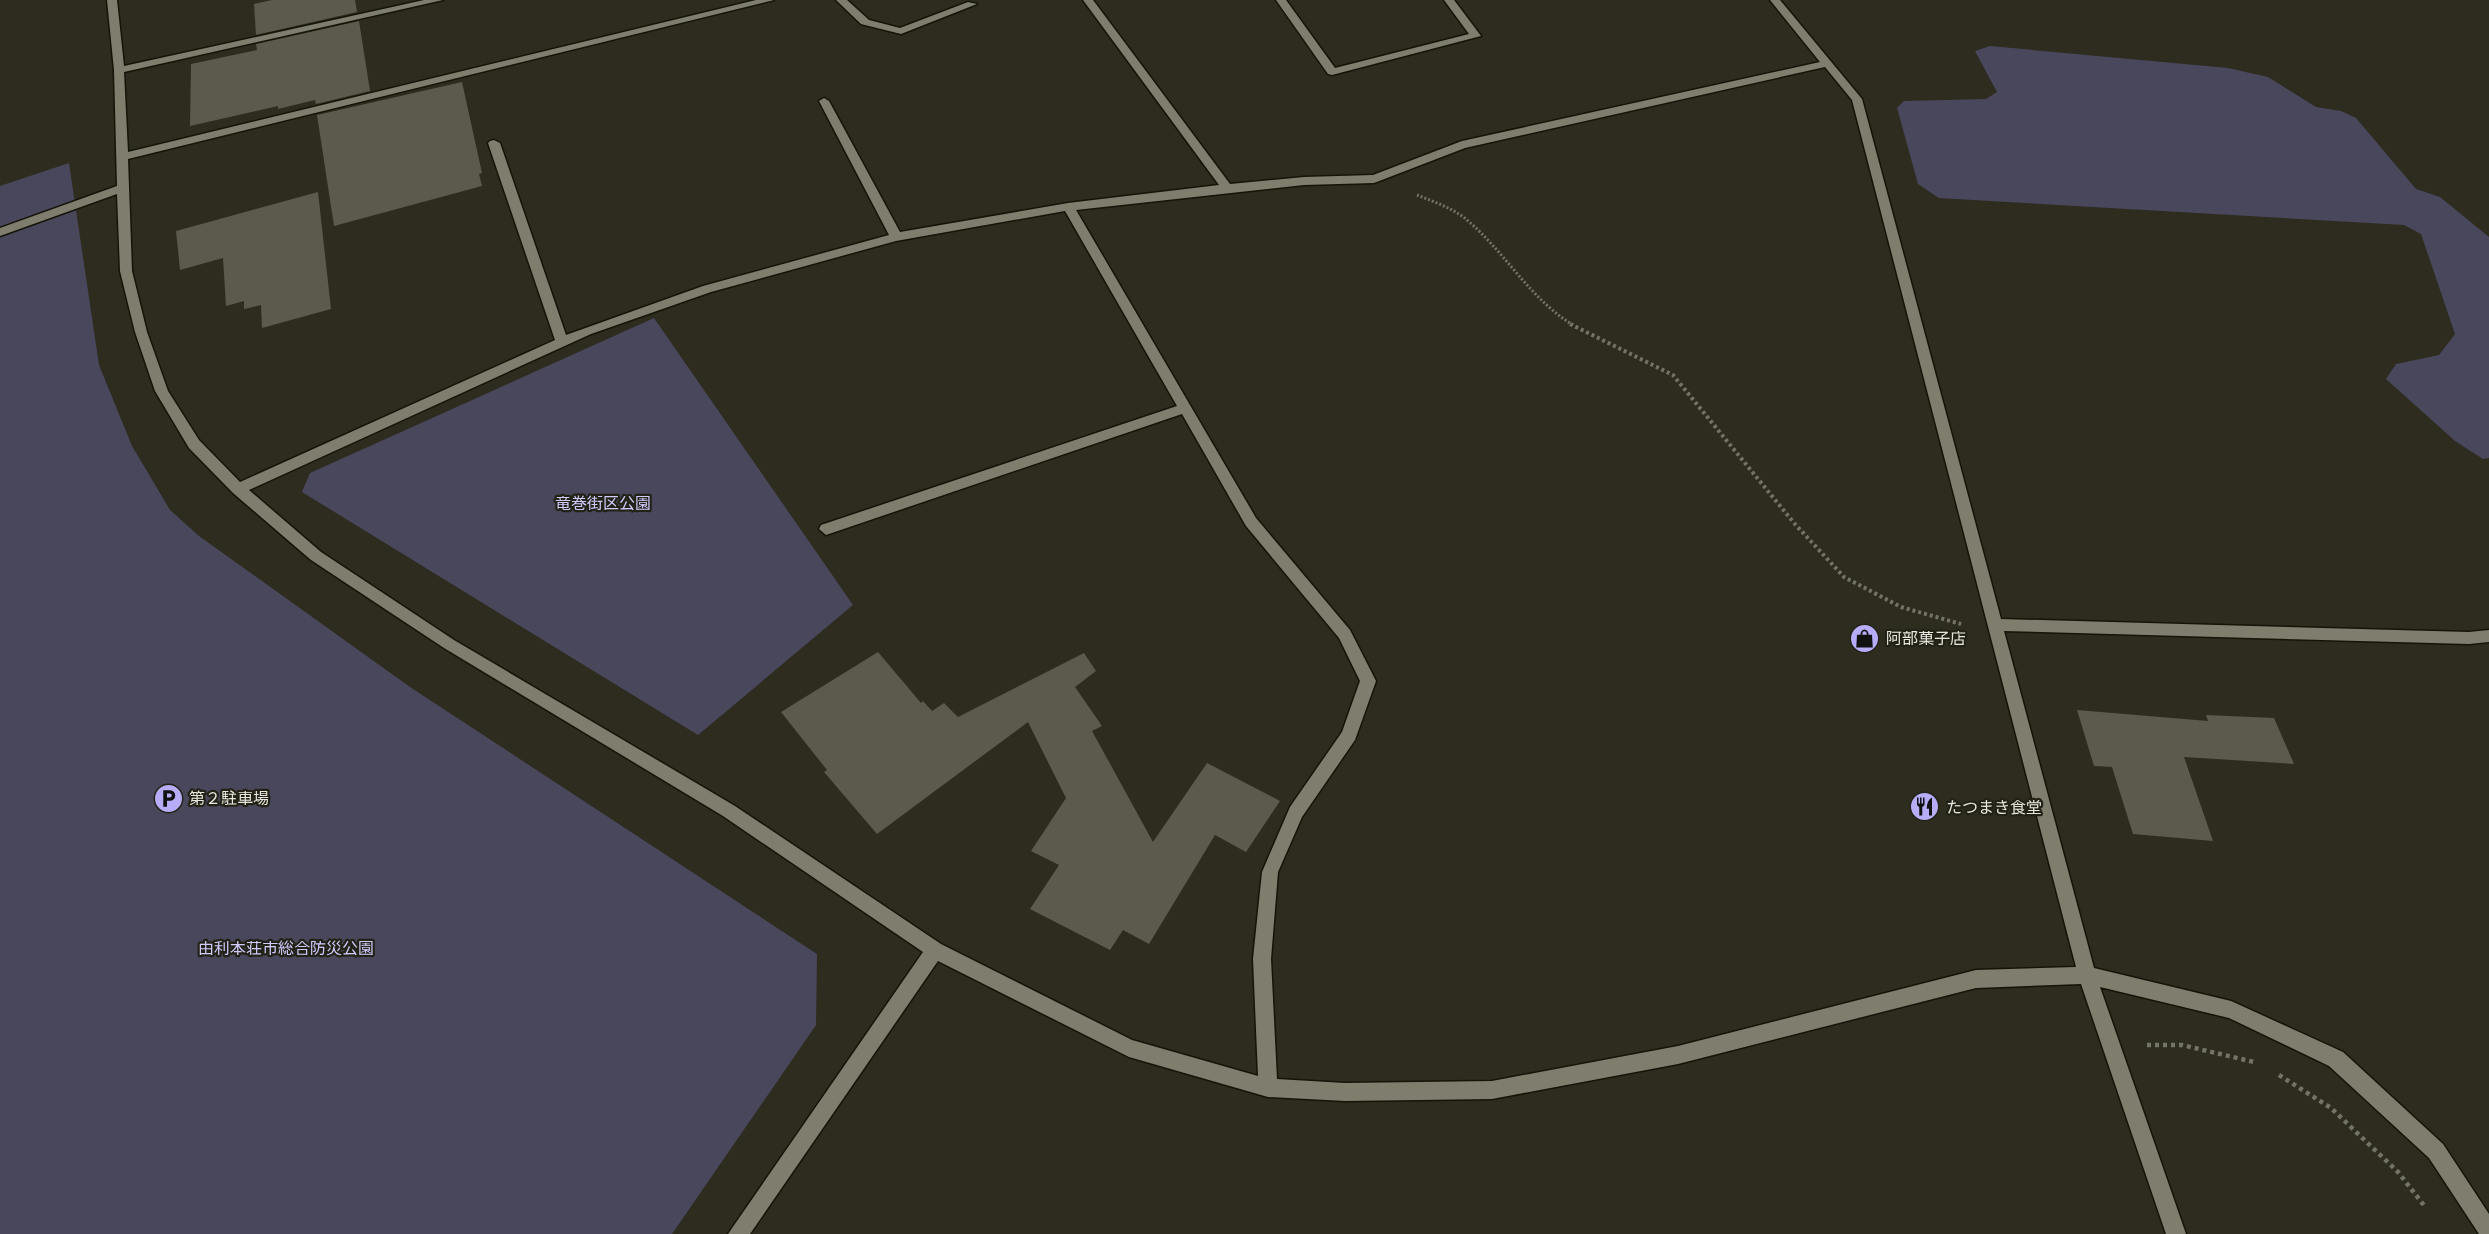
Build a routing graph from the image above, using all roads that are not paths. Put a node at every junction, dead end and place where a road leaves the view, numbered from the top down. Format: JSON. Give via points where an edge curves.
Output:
{"nodes":[{"id":1,"x":112,"y":0,"type":"edge"},
{"id":2,"x":438,"y":0,"type":"edge"},
{"id":3,"x":769,"y":0,"type":"edge"},
{"id":4,"x":841,"y":0,"type":"edge"},
{"id":5,"x":1088,"y":0,"type":"edge"},
{"id":6,"x":1281,"y":0,"type":"edge"},
{"id":7,"x":1449,"y":0,"type":"edge"},
{"id":8,"x":1775,"y":0,"type":"edge"},
{"id":9,"x":972,"y":4,"type":"dead end"},
{"id":10,"x":1828,"y":63,"type":"junction"},
{"id":11,"x":119,"y":70,"type":"junction"},
{"id":12,"x":824,"y":101,"type":"dead end"},
{"id":13,"x":494,"y":143,"type":"dead end"},
{"id":14,"x":123,"y":157,"type":"junction"},
{"id":15,"x":123,"y":188,"type":"junction"},
{"id":16,"x":1227,"y":188,"type":"junction"},
{"id":17,"x":1068,"y":207,"type":"junction"},
{"id":18,"x":0,"y":232,"type":"edge"},
{"id":19,"x":896,"y":237,"type":"junction"},
{"id":20,"x":562,"y":341,"type":"junction"},
{"id":21,"x":1185,"y":408,"type":"junction"},
{"id":22,"x":238,"y":489,"type":"junction"},
{"id":23,"x":826,"y":529,"type":"dead end"},
{"id":24,"x":1996,"y":626,"type":"junction"},
{"id":25,"x":2489,"y":636,"type":"edge"},
{"id":26,"x":935,"y":950,"type":"junction"},
{"id":27,"x":2087,"y":975,"type":"junction"},
{"id":28,"x":1268,"y":1088,"type":"junction"},
{"id":29,"x":2489,"y":1232,"type":"edge"},
{"id":30,"x":738,"y":1234,"type":"edge"},
{"id":31,"x":2176,"y":1234,"type":"edge"}],
"edges":[{"from":1,"to":11,"type":"street"},
{"from":2,"to":11,"type":"street"},
{"from":3,"to":14,"type":"street"},
{"from":4,"to":9,"type":"street","via":[[865,22],[901,31]]},
{"from":5,"to":16,"type":"street"},
{"from":6,"to":7,"type":"street","via":[[1332,72],[1476,36]]},
{"from":8,"to":10,"type":"street"},
{"from":10,"to":16,"type":"street","via":[[1462,145],[1374,179]]},
{"from":10,"to":24,"type":"street","via":[[1857,99]]},
{"from":11,"to":14,"type":"street"},
{"from":12,"to":19,"type":"street"},
{"from":13,"to":20,"type":"street"},
{"from":14,"to":15,"type":"street"},
{"from":15,"to":18,"type":"street"},
{"from":15,"to":22,"type":"street","via":[[126,271],[141,332],[162,391],[194,444]]},
{"from":16,"to":17,"type":"street"},
{"from":17,"to":19,"type":"street"},
{"from":17,"to":21,"type":"street"},
{"from":19,"to":20,"type":"street","via":[[707,289]]},
{"from":20,"to":22,"type":"street"},
{"from":21,"to":23,"type":"street"},
{"from":21,"to":28,"type":"street","via":[[1251,522],[1345,634],[1368,681],[1349,735],[1296,812],[1270,872],[1262,959]]},
{"from":22,"to":26,"type":"street","via":[[316,556],[449,644],[729,812]]},
{"from":24,"to":25,"type":"street"},
{"from":24,"to":27,"type":"street"},
{"from":26,"to":28,"type":"street","via":[[1129,1048]]},
{"from":26,"to":30,"type":"street"},
{"from":27,"to":28,"type":"street","via":[[1976,979],[1678,1055],[1492,1090],[1345,1092]]},
{"from":27,"to":29,"type":"street","via":[[2231,1010],[2336,1059],[2436,1151]]},
{"from":27,"to":31,"type":"street"}]}
